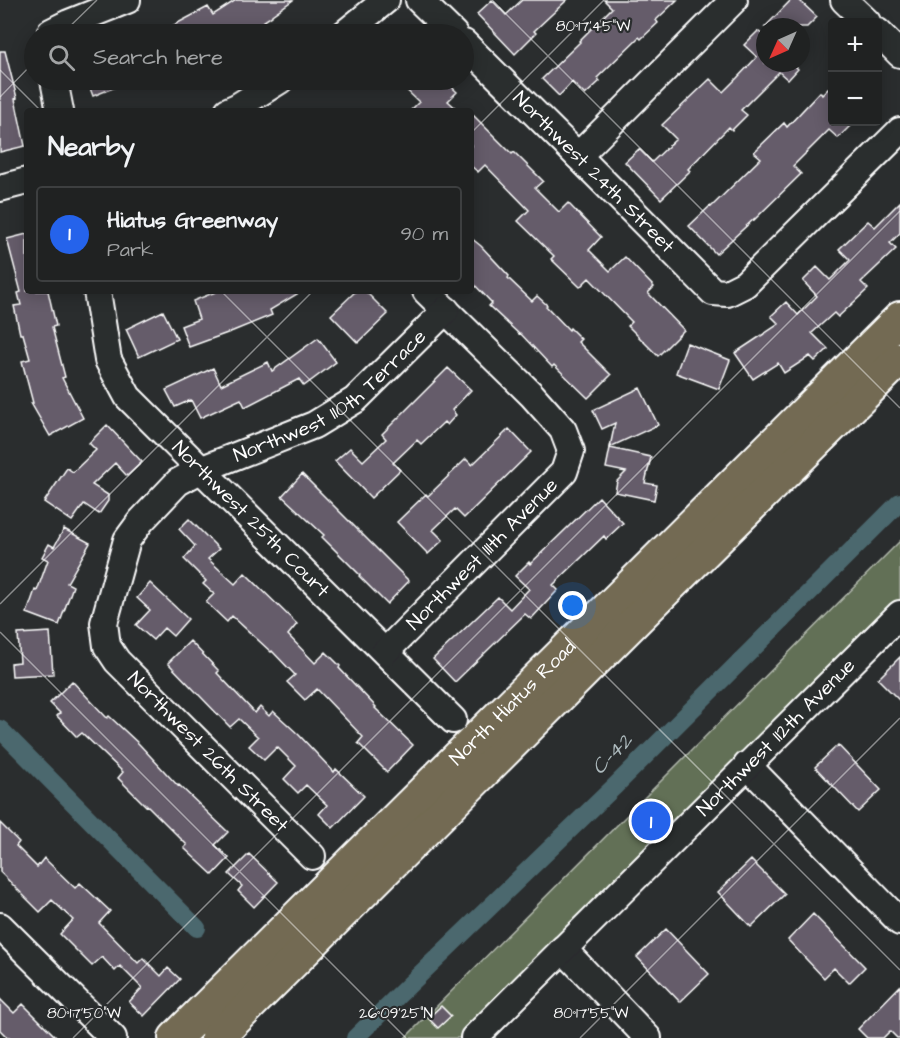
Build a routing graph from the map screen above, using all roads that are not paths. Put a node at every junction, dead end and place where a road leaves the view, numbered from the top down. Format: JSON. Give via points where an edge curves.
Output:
{"nodes":[{"id":1,"x":127,"y":0,"type":"edge"},
{"id":2,"x":386,"y":0,"type":"edge"},
{"id":3,"x":734,"y":0,"type":"edge"},
{"id":4,"x":844,"y":0,"type":"edge"},
{"id":5,"x":429,"y":3,"type":"edge"},
{"id":6,"x":863,"y":18,"type":"edge"},
{"id":7,"x":70,"y":24,"type":"edge"},
{"id":8,"x":356,"y":24,"type":"edge"},
{"id":9,"x":446,"y":24,"type":"edge"},
{"id":10,"x":882,"y":36,"type":"edge"},
{"id":11,"x":474,"y":54,"type":"edge"},
{"id":12,"x":900,"y":54,"type":"edge"},
{"id":13,"x":56,"y":90,"type":"edge"},
{"id":14,"x":264,"y":90,"type":"edge"},
{"id":15,"x":59,"y":108,"type":"edge"},
{"id":16,"x":235,"y":108,"type":"edge"},
{"id":17,"x":900,"y":131,"type":"edge"},
{"id":18,"x":578,"y":156,"type":"junction"},
{"id":19,"x":24,"y":182,"type":"edge"},
{"id":20,"x":0,"y":188,"type":"edge"},
{"id":21,"x":98,"y":294,"type":"edge"},
{"id":22,"x":429,"y":294,"type":"edge"},
{"id":23,"x":446,"y":310,"type":"junction"},
{"id":24,"x":900,"y":318,"type":"edge"},
{"id":25,"x":900,"y":359,"type":"edge"},
{"id":26,"x":200,"y":470,"type":"junction"},
{"id":27,"x":900,"y":614,"type":"edge"},
{"id":28,"x":107,"y":645,"type":"joint"},
{"id":29,"x":385,"y":652,"type":"junction"},
{"id":30,"x":453,"y":720,"type":"dead end"},
{"id":31,"x":747,"y":765,"type":"junction"},
{"id":32,"x":312,"y":856,"type":"dead end"},
{"id":33,"x":900,"y":922,"type":"edge"},
{"id":34,"x":0,"y":927,"type":"edge"},
{"id":35,"x":563,"y":949,"type":"junction"},
{"id":36,"x":113,"y":1038,"type":"edge"},
{"id":37,"x":175,"y":1038,"type":"edge"},
{"id":38,"x":217,"y":1038,"type":"edge"},
{"id":39,"x":474,"y":1038,"type":"edge"},
{"id":40,"x":648,"y":1038,"type":"edge"}],
"edges":[{"from":1,"to":7,"type":"street"},
{"from":2,"to":8,"type":"street"},
{"from":3,"to":18,"type":"street"},
{"from":4,"to":6,"type":"street"},
{"from":5,"to":9,"type":"street"},
{"from":10,"to":12,"type":"street"},
{"from":11,"to":18,"type":"street","name":"Northwest 24th Street"},
{"from":13,"to":15,"type":"street"},
{"from":14,"to":16,"type":"street"},
{"from":17,"to":18,"type":"street","name":"Northwest 24th Street","via":[[745,284],[727,293],[713,292]]},
{"from":19,"to":20,"type":"street"},
{"from":21,"to":26,"type":"street","name":"Northwest 25th Court","via":[[108,360],[128,398]]},
{"from":22,"to":23,"type":"street"},
{"from":23,"to":26,"type":"street","name":"Northwest 110th Terrace","via":[[355,400],[314,425]]},
{"from":23,"to":29,"type":"street","name":"Northwest 111th Avenue","via":[[532,395],[563,430],[571,451],[564,472]]},
{"from":24,"to":37,"type":"main road","name":"North Hiatus Road"},
{"from":25,"to":38,"type":"main road","name":"North Hiatus Road"},
{"from":26,"to":28,"type":"street","name":"Northwest 110th Terrace","via":[[178,482],[128,540],[104,623]]},
{"from":26,"to":29,"type":"street","name":"Northwest 25th Court"},
{"from":27,"to":31,"type":"street","name":"Northwest 112th Avenue"},
{"from":28,"to":32,"type":"street","name":"Northwest 26th Street","via":[[117,661]]},
{"from":29,"to":30,"type":"street","name":"Northwest 25th Court"},
{"from":31,"to":33,"type":"street"},
{"from":31,"to":35,"type":"street","name":"Northwest 112th Avenue"},
{"from":34,"to":36,"type":"street"},
{"from":35,"to":39,"type":"street","name":"Northwest 112th Avenue"},
{"from":35,"to":40,"type":"street"}]}
